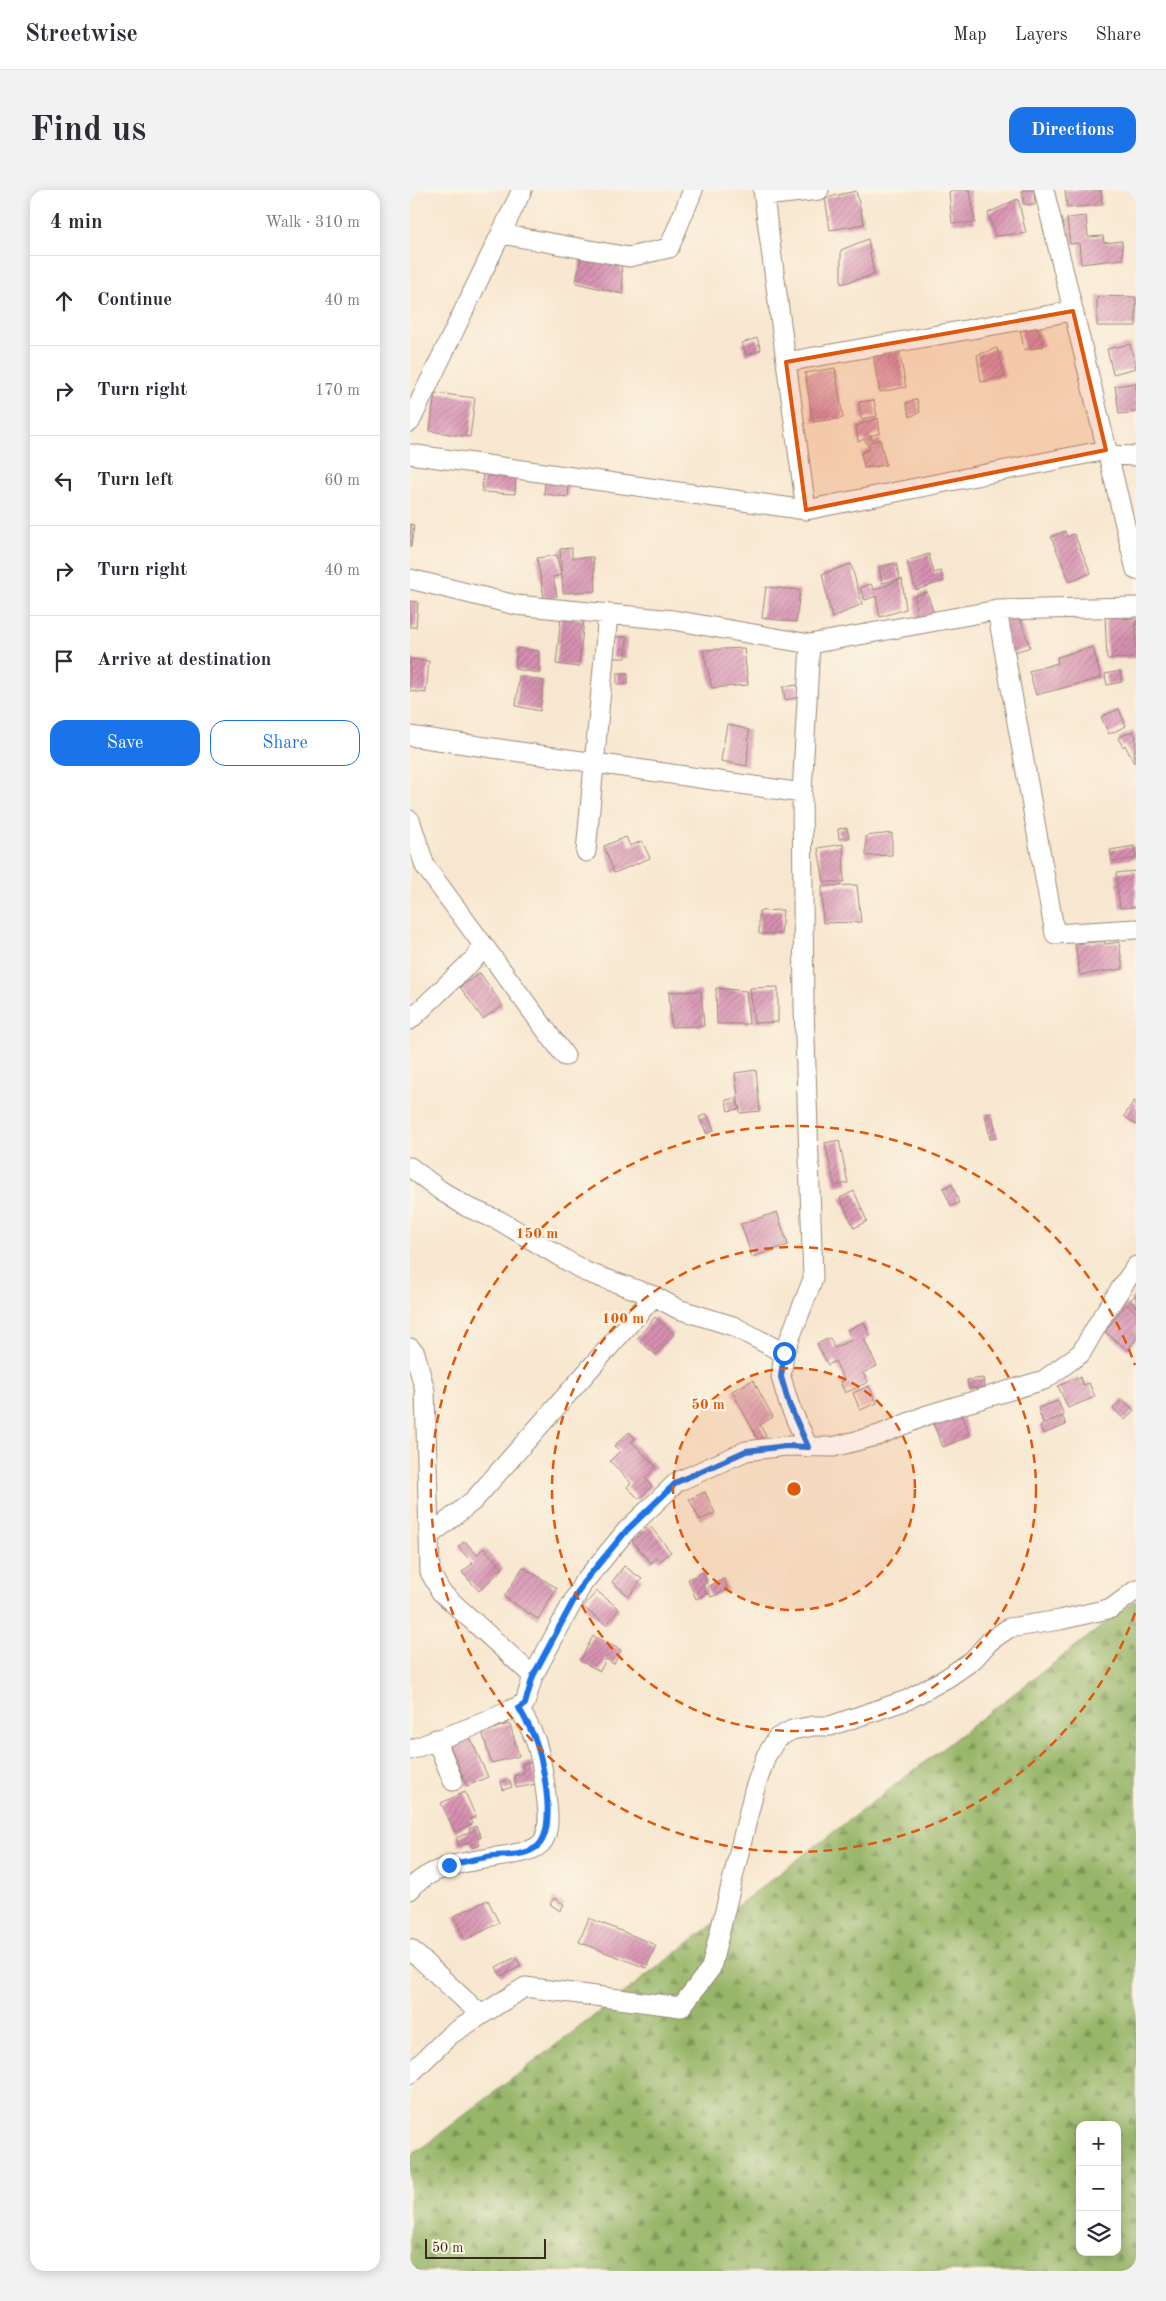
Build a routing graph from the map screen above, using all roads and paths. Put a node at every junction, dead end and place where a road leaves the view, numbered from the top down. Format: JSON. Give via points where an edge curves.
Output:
{"nodes":[{"id":1,"x":522,"y":190,"type":"edge"},
{"id":2,"x":693,"y":190,"type":"edge"},
{"id":3,"x":819,"y":190,"type":"edge"},
{"id":4,"x":1044,"y":190,"type":"edge"},
{"id":5,"x":763,"y":193,"type":"edge"},
{"id":6,"x":501,"y":234,"type":"junction"},
{"id":7,"x":1073,"y":311,"type":"junction"},
{"id":8,"x":786,"y":362,"type":"junction"},
{"id":9,"x":410,"y":422,"type":"edge"},
{"id":10,"x":1107,"y":453,"type":"junction"},
{"id":11,"x":410,"y":454,"type":"edge"},
{"id":12,"x":1136,"y":456,"type":"edge"},
{"id":13,"x":806,"y":510,"type":"junction"},
{"id":14,"x":1136,"y":570,"type":"edge"},
{"id":15,"x":410,"y":579,"type":"edge"},
{"id":16,"x":1136,"y":607,"type":"edge"},
{"id":17,"x":997,"y":610,"type":"junction"},
{"id":18,"x":608,"y":614,"type":"junction"},
{"id":19,"x":810,"y":644,"type":"junction"},
{"id":20,"x":410,"y":736,"type":"edge"},
{"id":21,"x":593,"y":764,"type":"junction"},
{"id":22,"x":802,"y":793,"type":"junction"},
{"id":23,"x":410,"y":820,"type":"edge"},
{"id":24,"x":586,"y":852,"type":"dead end"},
{"id":25,"x":417,"y":869,"type":"edge"},
{"id":26,"x":1136,"y":929,"type":"edge"},
{"id":27,"x":482,"y":943,"type":"junction"},
{"id":28,"x":410,"y":1020,"type":"edge"},
{"id":29,"x":565,"y":1056,"type":"dead end"},
{"id":30,"x":410,"y":1167,"type":"edge"},
{"id":31,"x":1136,"y":1266,"type":"edge"},
{"id":32,"x":654,"y":1296,"type":"junction"},
{"id":33,"x":410,"y":1348,"type":"edge"},
{"id":34,"x":784,"y":1353,"type":"junction"},
{"id":35,"x":418,"y":1395,"type":"edge"},
{"id":36,"x":808,"y":1447,"type":"junction"},
{"id":37,"x":429,"y":1536,"type":"junction"},
{"id":38,"x":1136,"y":1590,"type":"edge"},
{"id":39,"x":533,"y":1676,"type":"junction"},
{"id":40,"x":519,"y":1708,"type":"junction"},
{"id":41,"x":436,"y":1739,"type":"junction"},
{"id":42,"x":410,"y":1750,"type":"edge"},
{"id":43,"x":453,"y":1781,"type":"dead end"},
{"id":44,"x":410,"y":1890,"type":"edge"},
{"id":45,"x":410,"y":1950,"type":"edge"},
{"id":46,"x":482,"y":2015,"type":"junction"},
{"id":47,"x":410,"y":2074,"type":"edge"}],
"edges":[{"from":1,"to":6,"type":"street"},
{"from":2,"to":6,"type":"street","via":[[669,248],[645,254],[629,257]]},
{"from":3,"to":5,"type":"street"},
{"from":4,"to":7,"type":"street"},
{"from":5,"to":8,"type":"street"},
{"from":6,"to":9,"type":"street"},
{"from":7,"to":8,"type":"street"},
{"from":7,"to":10,"type":"street"},
{"from":8,"to":13,"type":"street"},
{"from":10,"to":12,"type":"street"},
{"from":10,"to":13,"type":"street"},
{"from":10,"to":14,"type":"street"},
{"from":11,"to":13,"type":"street"},
{"from":15,"to":18,"type":"street","via":[[516,605]]},
{"from":16,"to":17,"type":"street"},
{"from":17,"to":19,"type":"street"},
{"from":17,"to":26,"type":"street","via":[[1056,934]]},
{"from":18,"to":19,"type":"street","via":[[673,620]]},
{"from":18,"to":21,"type":"street"},
{"from":19,"to":22,"type":"street"},
{"from":20,"to":21,"type":"street"},
{"from":21,"to":22,"type":"street"},
{"from":21,"to":24,"type":"street"},
{"from":22,"to":34,"type":"street","via":[[804,1008],[813,1279]]},
{"from":23,"to":25,"type":"street"},
{"from":25,"to":27,"type":"street"},
{"from":27,"to":28,"type":"street","via":[[476,957]]},
{"from":27,"to":29,"type":"street"},
{"from":30,"to":32,"type":"street","via":[[467,1207],[500,1221],[586,1272]]},
{"from":31,"to":36,"type":"street","via":[[1081,1353],[1044,1380],[928,1415],[879,1435],[833,1447]]},
{"from":32,"to":34,"type":"street","via":[[678,1310],[733,1326]]},
{"from":32,"to":37,"type":"street","via":[[474,1500]]},
{"from":33,"to":35,"type":"street","via":[[415,1353]]},
{"from":34,"to":36,"type":"street","via":[[781,1377]]},
{"from":35,"to":37,"type":"street"},
{"from":36,"to":39,"type":"street","via":[[746,1451],[677,1482],[627,1530],[583,1583]]},
{"from":37,"to":39,"type":"street","via":[[430,1572],[441,1592]]},
{"from":38,"to":46,"type":"street","via":[[1112,1608],[1009,1628],[990,1641],[973,1660],[907,1700],[830,1726],[792,1730],[776,1738],[754,1791],[711,1968],[681,2007],[525,1987]]},
{"from":39,"to":40,"type":"street","via":[[525,1704]]},
{"from":40,"to":41,"type":"street"},
{"from":40,"to":44,"type":"street","via":[[536,1742],[546,1796],[548,1815],[543,1842],[526,1852],[449,1865]]},
{"from":41,"to":42,"type":"street"},
{"from":41,"to":43,"type":"street"},
{"from":45,"to":46,"type":"street"},
{"from":46,"to":47,"type":"street","via":[[450,2035]]}]}
